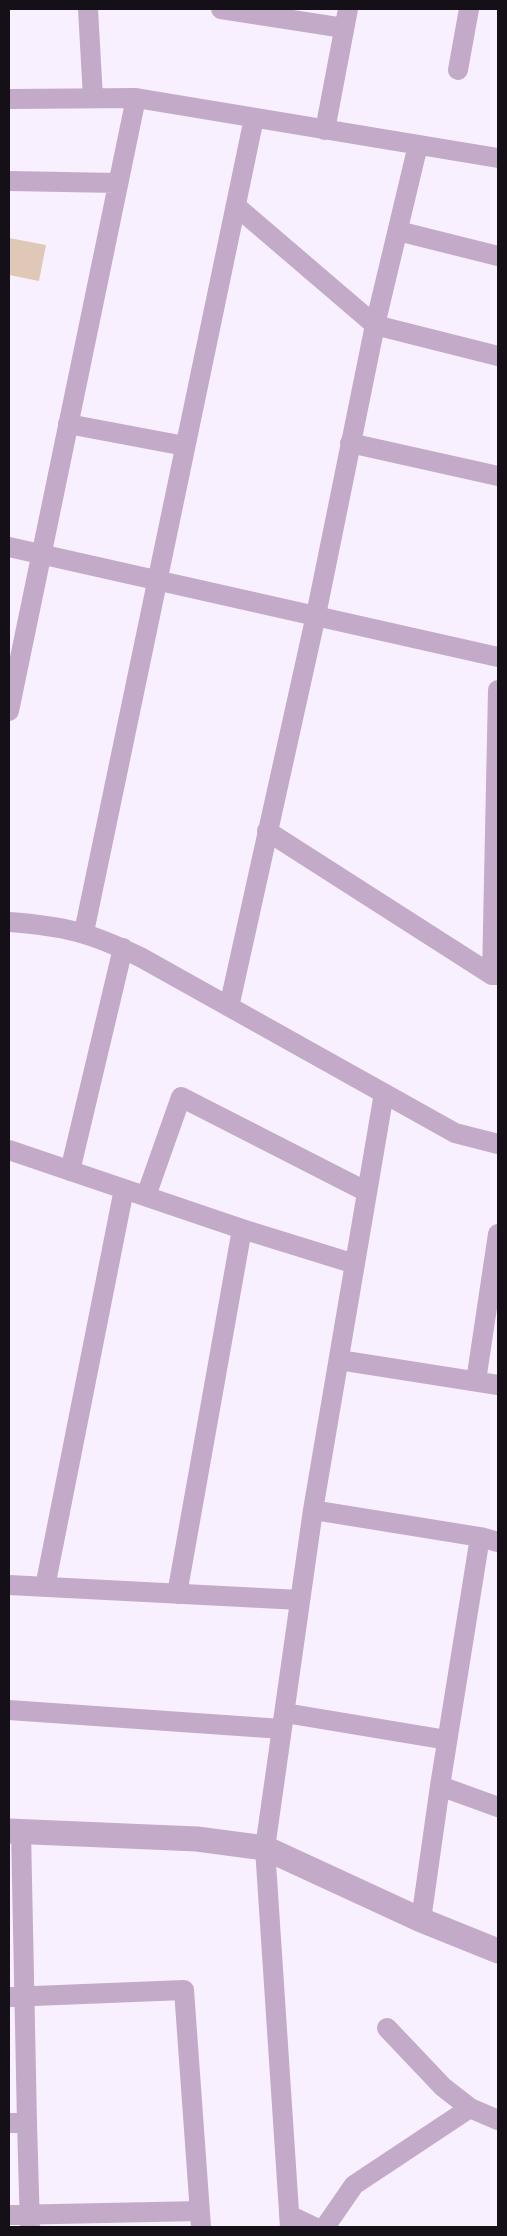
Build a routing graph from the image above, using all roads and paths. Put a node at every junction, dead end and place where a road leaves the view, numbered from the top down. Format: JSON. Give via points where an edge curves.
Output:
{"nodes":[{"id":1,"x":88,"y":9,"type":"edge"},
{"id":2,"x":221,"y":9,"type":"edge"},
{"id":3,"x":469,"y":9,"type":"edge"},
{"id":4,"x":346,"y":18,"type":"edge"},
{"id":5,"x":458,"y":70,"type":"dead end"},
{"id":6,"x":93,"y":98,"type":"junction"},
{"id":7,"x":136,"y":98,"type":"junction"},
{"id":8,"x":9,"y":99,"type":"edge"},
{"id":9,"x":254,"y":118,"type":"junction"},
{"id":10,"x":325,"y":130,"type":"junction"},
{"id":11,"x":418,"y":145,"type":"junction"},
{"id":12,"x":498,"y":158,"type":"edge"},
{"id":13,"x":9,"y":181,"type":"edge"},
{"id":14,"x":118,"y":183,"type":"junction"},
{"id":15,"x":236,"y":206,"type":"junction"},
{"id":16,"x":398,"y":231,"type":"junction"},
{"id":17,"x":498,"y":256,"type":"edge"},
{"id":18,"x":376,"y":325,"type":"junction"},
{"id":19,"x":498,"y":356,"type":"edge"},
{"id":20,"x":68,"y":424,"type":"junction"},
{"id":21,"x":350,"y":443,"type":"junction"},
{"id":22,"x":185,"y":446,"type":"junction"},
{"id":23,"x":498,"y":476,"type":"edge"},
{"id":24,"x":9,"y":547,"type":"edge"},
{"id":25,"x":41,"y":555,"type":"junction"},
{"id":26,"x":157,"y":582,"type":"junction"},
{"id":27,"x":316,"y":615,"type":"junction"},
{"id":28,"x":498,"y":658,"type":"edge"},
{"id":29,"x":498,"y":690,"type":"edge"},
{"id":30,"x":10,"y":703,"type":"edge"},
{"id":31,"x":267,"y":831,"type":"junction"},
{"id":32,"x":9,"y":922,"type":"edge"},
{"id":33,"x":84,"y":932,"type":"junction"},
{"id":34,"x":123,"y":948,"type":"junction"},
{"id":35,"x":495,"y":975,"type":"edge"},
{"id":36,"x":229,"y":1006,"type":"junction"},
{"id":37,"x":384,"y":1093,"type":"junction"},
{"id":38,"x":498,"y":1144,"type":"edge"},
{"id":39,"x":9,"y":1150,"type":"edge"},
{"id":40,"x":70,"y":1171,"type":"junction"},
{"id":41,"x":124,"y":1189,"type":"junction"},
{"id":42,"x":368,"y":1192,"type":"junction"},
{"id":43,"x":146,"y":1196,"type":"junction"},
{"id":44,"x":242,"y":1229,"type":"junction"},
{"id":45,"x":498,"y":1234,"type":"edge"},
{"id":46,"x":355,"y":1264,"type":"junction"},
{"id":47,"x":493,"y":1305,"type":"edge"},
{"id":48,"x":338,"y":1360,"type":"junction"},
{"id":49,"x":476,"y":1381,"type":"junction"},
{"id":50,"x":498,"y":1385,"type":"edge"},
{"id":51,"x":313,"y":1510,"type":"junction"},
{"id":52,"x":489,"y":1539,"type":"edge"},
{"id":53,"x":9,"y":1585,"type":"edge"},
{"id":54,"x":45,"y":1587,"type":"junction"},
{"id":55,"x":177,"y":1594,"type":"junction"},
{"id":56,"x":300,"y":1600,"type":"junction"},
{"id":57,"x":9,"y":1710,"type":"edge"},
{"id":58,"x":284,"y":1721,"type":"junction"},
{"id":59,"x":447,"y":1740,"type":"junction"},
{"id":60,"x":440,"y":1786,"type":"junction"},
{"id":61,"x":498,"y":1807,"type":"edge"},
{"id":62,"x":15,"y":1831,"type":"edge"},
{"id":63,"x":265,"y":1848,"type":"junction"},
{"id":64,"x":421,"y":1920,"type":"junction"},
{"id":65,"x":498,"y":1951,"type":"edge"},
{"id":66,"x":17,"y":1997,"type":"edge"},
{"id":67,"x":387,"y":2028,"type":"dead end"},
{"id":68,"x":470,"y":2108,"type":"junction"},
{"id":69,"x":498,"y":2120,"type":"edge"},
{"id":70,"x":18,"y":2123,"type":"edge"},
{"id":71,"x":9,"y":2215,"type":"edge"},
{"id":72,"x":200,"y":2219,"type":"edge"},
{"id":73,"x":30,"y":2221,"type":"edge"},
{"id":74,"x":289,"y":2221,"type":"edge"},
{"id":75,"x":314,"y":2227,"type":"edge"},
{"id":76,"x":325,"y":2227,"type":"edge"}],
"edges":[{"from":1,"to":6,"type":"street"},
{"from":2,"to":4,"type":"street"},
{"from":3,"to":5,"type":"street"},
{"from":4,"to":10,"type":"street"},
{"from":6,"to":7,"type":"street"},
{"from":6,"to":8,"type":"street"},
{"from":7,"to":9,"type":"street"},
{"from":7,"to":14,"type":"street"},
{"from":9,"to":10,"type":"street"},
{"from":9,"to":15,"type":"street"},
{"from":10,"to":11,"type":"street"},
{"from":11,"to":12,"type":"street"},
{"from":11,"to":16,"type":"street"},
{"from":13,"to":14,"type":"street"},
{"from":14,"to":20,"type":"street"},
{"from":15,"to":18,"type":"street"},
{"from":15,"to":22,"type":"street"},
{"from":16,"to":17,"type":"street"},
{"from":16,"to":18,"type":"street"},
{"from":18,"to":19,"type":"street"},
{"from":18,"to":21,"type":"street"},
{"from":20,"to":22,"type":"street"},
{"from":20,"to":25,"type":"street"},
{"from":21,"to":23,"type":"street"},
{"from":21,"to":27,"type":"street"},
{"from":22,"to":26,"type":"street"},
{"from":24,"to":25,"type":"street"},
{"from":25,"to":26,"type":"street"},
{"from":25,"to":30,"type":"street"},
{"from":26,"to":27,"type":"street"},
{"from":26,"to":33,"type":"street"},
{"from":27,"to":28,"type":"street"},
{"from":27,"to":31,"type":"street"},
{"from":29,"to":35,"type":"street"},
{"from":31,"to":35,"type":"street"},
{"from":31,"to":36,"type":"street"},
{"from":32,"to":33,"type":"street"},
{"from":33,"to":34,"type":"street"},
{"from":34,"to":36,"type":"street"},
{"from":34,"to":40,"type":"street"},
{"from":36,"to":37,"type":"street"},
{"from":37,"to":38,"type":"street","via":[[455,1133]]},
{"from":37,"to":42,"type":"street"},
{"from":39,"to":40,"type":"street"},
{"from":40,"to":41,"type":"street"},
{"from":41,"to":43,"type":"street"},
{"from":41,"to":54,"type":"street"},
{"from":42,"to":43,"type":"street","via":[[181,1097]]},
{"from":42,"to":46,"type":"street"},
{"from":43,"to":44,"type":"street"},
{"from":44,"to":46,"type":"street"},
{"from":44,"to":55,"type":"street"},
{"from":45,"to":47,"type":"street"},
{"from":46,"to":48,"type":"street"},
{"from":47,"to":49,"type":"street"},
{"from":48,"to":49,"type":"street"},
{"from":48,"to":51,"type":"street"},
{"from":49,"to":50,"type":"street"},
{"from":51,"to":52,"type":"street"},
{"from":51,"to":56,"type":"street"},
{"from":52,"to":59,"type":"street"},
{"from":53,"to":54,"type":"street"},
{"from":54,"to":55,"type":"street"},
{"from":55,"to":56,"type":"street"},
{"from":56,"to":58,"type":"street"},
{"from":57,"to":58,"type":"street"},
{"from":58,"to":59,"type":"street"},
{"from":58,"to":63,"type":"street"},
{"from":59,"to":60,"type":"street"},
{"from":60,"to":61,"type":"street"},
{"from":60,"to":64,"type":"street"},
{"from":62,"to":63,"type":"street","via":[[197,1840]]},
{"from":62,"to":66,"type":"street"},
{"from":63,"to":64,"type":"street"},
{"from":63,"to":74,"type":"street"},
{"from":64,"to":65,"type":"street"},
{"from":66,"to":70,"type":"street"},
{"from":66,"to":72,"type":"street","via":[[184,1990]]},
{"from":67,"to":68,"type":"street","via":[[443,2087]]},
{"from":68,"to":69,"type":"street"},
{"from":68,"to":76,"type":"street","via":[[354,2185]]},
{"from":70,"to":73,"type":"street"},
{"from":71,"to":73,"type":"street"},
{"from":72,"to":73,"type":"street"},
{"from":74,"to":75,"type":"street"}]}
